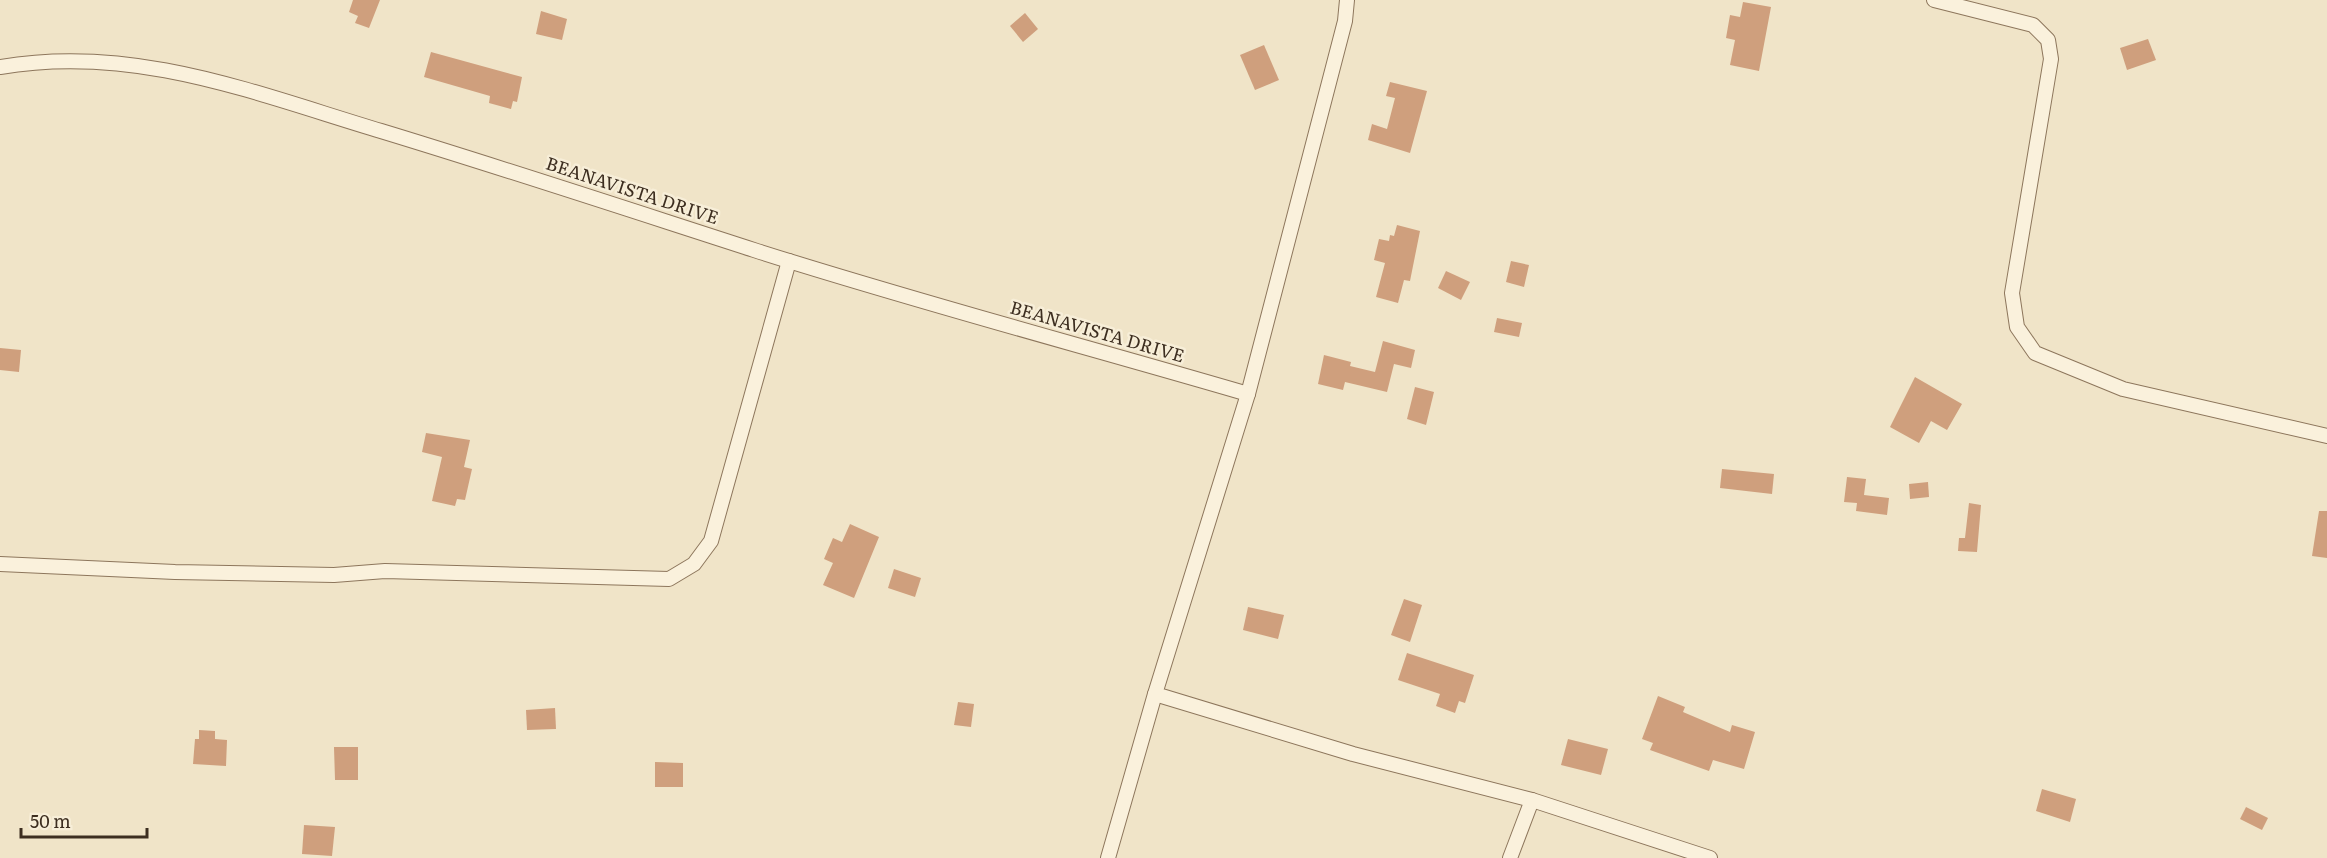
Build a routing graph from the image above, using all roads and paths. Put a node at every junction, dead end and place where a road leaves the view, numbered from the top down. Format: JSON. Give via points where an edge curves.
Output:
{"nodes":[{"id":1,"x":1347,"y":0,"type":"edge"},
{"id":2,"x":1934,"y":0,"type":"edge"},
{"id":3,"x":0,"y":67,"type":"edge"},
{"id":4,"x":789,"y":261,"type":"junction"},
{"id":5,"x":1248,"y":394,"type":"junction"},
{"id":6,"x":2327,"y":436,"type":"edge"},
{"id":7,"x":0,"y":564,"type":"edge"},
{"id":8,"x":1155,"y":694,"type":"junction"},
{"id":9,"x":1532,"y":800,"type":"junction"},
{"id":10,"x":1108,"y":858,"type":"edge"},
{"id":11,"x":1510,"y":858,"type":"edge"},
{"id":12,"x":1710,"y":858,"type":"edge"}],
"edges":[{"from":1,"to":5,"type":"street"},
{"from":2,"to":6,"type":"street","via":[[2033,25],[2048,40],[2051,59],[2012,293],[2017,327],[2035,353],[2123,389]]},
{"from":3,"to":4,"type":"street","name":"BEANAVISTA DRIVE","via":[[63,59],[135,63],[193,74]]},
{"from":4,"to":5,"type":"street","name":"BEANAVISTA DRIVE"},
{"from":4,"to":7,"type":"street","via":[[711,541],[694,564],[669,579],[396,571],[334,575],[186,572]]},
{"from":5,"to":8,"type":"street"},
{"from":8,"to":9,"type":"street","via":[[1353,754]]},
{"from":8,"to":10,"type":"street"},
{"from":9,"to":11,"type":"street"},
{"from":9,"to":12,"type":"street"}]}
